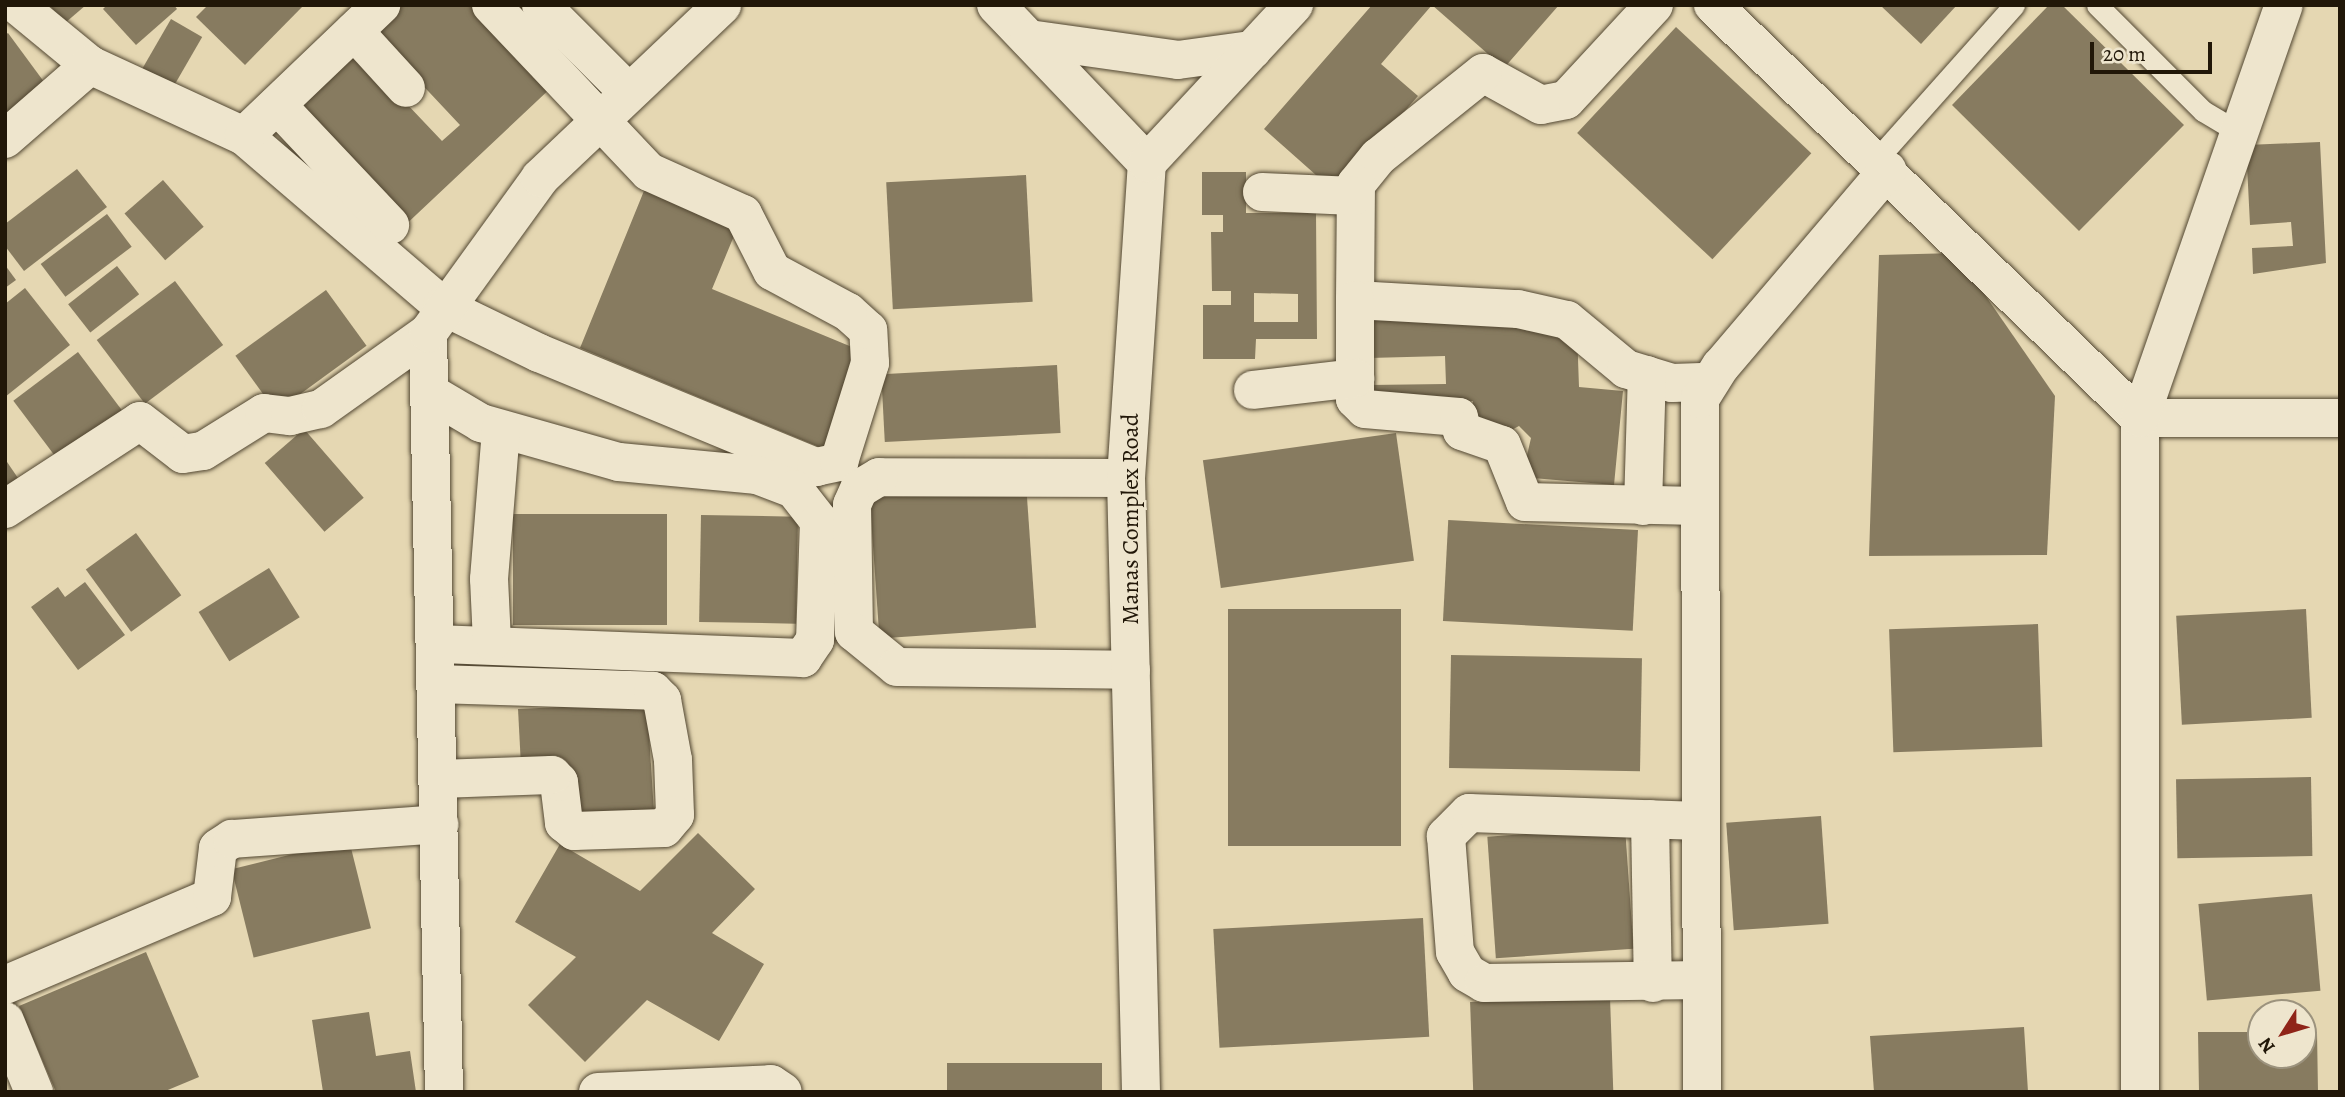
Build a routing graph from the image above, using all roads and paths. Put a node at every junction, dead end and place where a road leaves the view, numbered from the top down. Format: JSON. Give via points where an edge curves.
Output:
{"nodes":[{"id":1,"x":17,"y":5,"type":"edge"},
{"id":2,"x":381,"y":5,"type":"edge"},
{"id":3,"x":491,"y":5,"type":"edge"},
{"id":4,"x":541,"y":5,"type":"edge"},
{"id":5,"x":722,"y":5,"type":"edge"},
{"id":6,"x":996,"y":5,"type":"edge"},
{"id":7,"x":1294,"y":5,"type":"edge"},
{"id":8,"x":1713,"y":5,"type":"edge"},
{"id":9,"x":2014,"y":5,"type":"edge"},
{"id":10,"x":2097,"y":5,"type":"edge"},
{"id":11,"x":2284,"y":5,"type":"edge"},
{"id":12,"x":1648,"y":7,"type":"edge"},
{"id":13,"x":354,"y":31,"type":"junction"},
{"id":14,"x":1029,"y":39,"type":"junction"},
{"id":15,"x":1252,"y":50,"type":"junction"},
{"id":16,"x":90,"y":65,"type":"junction"},
{"id":17,"x":406,"y":88,"type":"dead end"},
{"id":18,"x":627,"y":91,"type":"junction"},
{"id":19,"x":277,"y":105,"type":"junction"},
{"id":20,"x":600,"y":118,"type":"junction"},
{"id":21,"x":2240,"y":133,"type":"junction"},
{"id":22,"x":244,"y":136,"type":"junction"},
{"id":23,"x":5,"y":139,"type":"edge"},
{"id":24,"x":1147,"y":163,"type":"junction"},
{"id":25,"x":1883,"y":165,"type":"junction"},
{"id":26,"x":1262,"y":192,"type":"dead end"},
{"id":27,"x":1354,"y":196,"type":"junction"},
{"id":28,"x":390,"y":225,"type":"dead end"},
{"id":29,"x":1355,"y":300,"type":"junction"},
{"id":30,"x":435,"y":319,"type":"junction"},
{"id":31,"x":1647,"y":375,"type":"junction"},
{"id":32,"x":1355,"y":378,"type":"junction"},
{"id":33,"x":1709,"y":383,"type":"junction"},
{"id":34,"x":1253,"y":390,"type":"dead end"},
{"id":35,"x":432,"y":394,"type":"junction"},
{"id":36,"x":2140,"y":418,"type":"junction"},
{"id":37,"x":2340,"y":418,"type":"edge"},
{"id":38,"x":501,"y":429,"type":"junction"},
{"id":39,"x":1126,"y":478,"type":"junction"},
{"id":40,"x":1643,"y":506,"type":"junction"},
{"id":41,"x":1698,"y":506,"type":"junction"},
{"id":42,"x":5,"y":509,"type":"edge"},
{"id":43,"x":492,"y":642,"type":"junction"},
{"id":44,"x":435,"y":644,"type":"junction"},
{"id":45,"x":1131,"y":670,"type":"junction"},
{"id":46,"x":436,"y":684,"type":"junction"},
{"id":47,"x":438,"y":779,"type":"junction"},
{"id":48,"x":1650,"y":818,"type":"junction"},
{"id":49,"x":1700,"y":821,"type":"junction"},
{"id":50,"x":439,"y":824,"type":"junction"},
{"id":51,"x":1701,"y":980,"type":"junction"},
{"id":52,"x":1653,"y":983,"type":"junction"},
{"id":53,"x":5,"y":985,"type":"edge"},
{"id":54,"x":5,"y":1021,"type":"edge"},
{"id":55,"x":34,"y":1092,"type":"edge"},
{"id":56,"x":444,"y":1092,"type":"edge"},
{"id":57,"x":598,"y":1092,"type":"edge"},
{"id":58,"x":783,"y":1092,"type":"edge"},
{"id":59,"x":1142,"y":1092,"type":"edge"},
{"id":60,"x":1702,"y":1092,"type":"edge"},
{"id":61,"x":2140,"y":1092,"type":"edge"}],
"edges":[{"from":1,"to":16,"type":"street"},
{"from":2,"to":13,"type":"street"},
{"from":3,"to":20,"type":"street"},
{"from":4,"to":18,"type":"street"},
{"from":5,"to":18,"type":"street"},
{"from":6,"to":14,"type":"street"},
{"from":7,"to":15,"type":"street"},
{"from":8,"to":25,"type":"street"},
{"from":9,"to":25,"type":"lane"},
{"from":10,"to":21,"type":"lane","via":[[2203,111]]},
{"from":11,"to":21,"type":"street"},
{"from":12,"to":27,"type":"street","via":[[1566,100],[1541,105],[1483,73],[1378,157],[1356,184]]},
{"from":13,"to":17,"type":"street"},
{"from":13,"to":19,"type":"street"},
{"from":14,"to":15,"type":"street","via":[[1178,60]]},
{"from":14,"to":24,"type":"street"},
{"from":15,"to":24,"type":"street"},
{"from":16,"to":22,"type":"street"},
{"from":16,"to":23,"type":"street"},
{"from":18,"to":20,"type":"street"},
{"from":19,"to":22,"type":"street"},
{"from":19,"to":28,"type":"street"},
{"from":20,"to":30,"type":"street","via":[[540,178]]},
{"from":20,"to":30,"type":"street","via":[[649,172],[743,214],[772,271],[848,312],[868,330],[870,363],[839,462],[816,467],[539,354]]},
{"from":21,"to":36,"type":"street"},
{"from":22,"to":30,"type":"street"},
{"from":24,"to":39,"type":"street","name":"Manas Complex Road"},
{"from":25,"to":33,"type":"street"},
{"from":25,"to":36,"type":"street"},
{"from":26,"to":27,"type":"street"},
{"from":27,"to":29,"type":"street"},
{"from":29,"to":31,"type":"street","via":[[1518,309],[1567,320],[1626,369]]},
{"from":29,"to":32,"type":"street"},
{"from":30,"to":35,"type":"street"},
{"from":30,"to":42,"type":"street","via":[[321,408],[290,416],[264,413],[203,451],[183,454],[140,421]]},
{"from":31,"to":33,"type":"street"},
{"from":31,"to":40,"type":"street"},
{"from":32,"to":34,"type":"street"},
{"from":32,"to":40,"type":"street","via":[[1355,399],[1366,409],[1460,417],[1462,431],[1502,445],[1525,502]]},
{"from":33,"to":41,"type":"street","via":[[1698,426]]},
{"from":35,"to":38,"type":"street"},
{"from":35,"to":44,"type":"street"},
{"from":36,"to":37,"type":"street"},
{"from":36,"to":61,"type":"street"},
{"from":38,"to":43,"type":"street","via":[[489,579]]},
{"from":38,"to":43,"type":"street","via":[[619,462],[757,475],[794,489],[819,522],[815,640],[803,658]]},
{"from":39,"to":45,"type":"street","name":"Manas Complex Road"},
{"from":39,"to":45,"type":"street","via":[[879,477],[859,489],[852,505],[854,632],[897,667]]},
{"from":40,"to":41,"type":"street"},
{"from":41,"to":49,"type":"street"},
{"from":43,"to":44,"type":"street"},
{"from":44,"to":46,"type":"street"},
{"from":45,"to":59,"type":"street","name":"Manas Complex Road"},
{"from":46,"to":47,"type":"street"},
{"from":46,"to":47,"type":"street","via":[[653,691],[662,700],[673,760],[675,815],[664,828],[574,831],[564,823],[559,782],[552,775]]},
{"from":47,"to":50,"type":"street"},
{"from":48,"to":49,"type":"street"},
{"from":48,"to":52,"type":"street"},
{"from":48,"to":52,"type":"street","via":[[1469,813],[1446,836],[1455,952],[1467,973],[1484,983]]},
{"from":49,"to":51,"type":"street"},
{"from":50,"to":53,"type":"street","via":[[232,839],[218,848],[212,897]]},
{"from":50,"to":56,"type":"street"},
{"from":51,"to":52,"type":"street"},
{"from":51,"to":60,"type":"street"},
{"from":54,"to":55,"type":"street"},
{"from":57,"to":58,"type":"street","via":[[771,1084]]}]}
